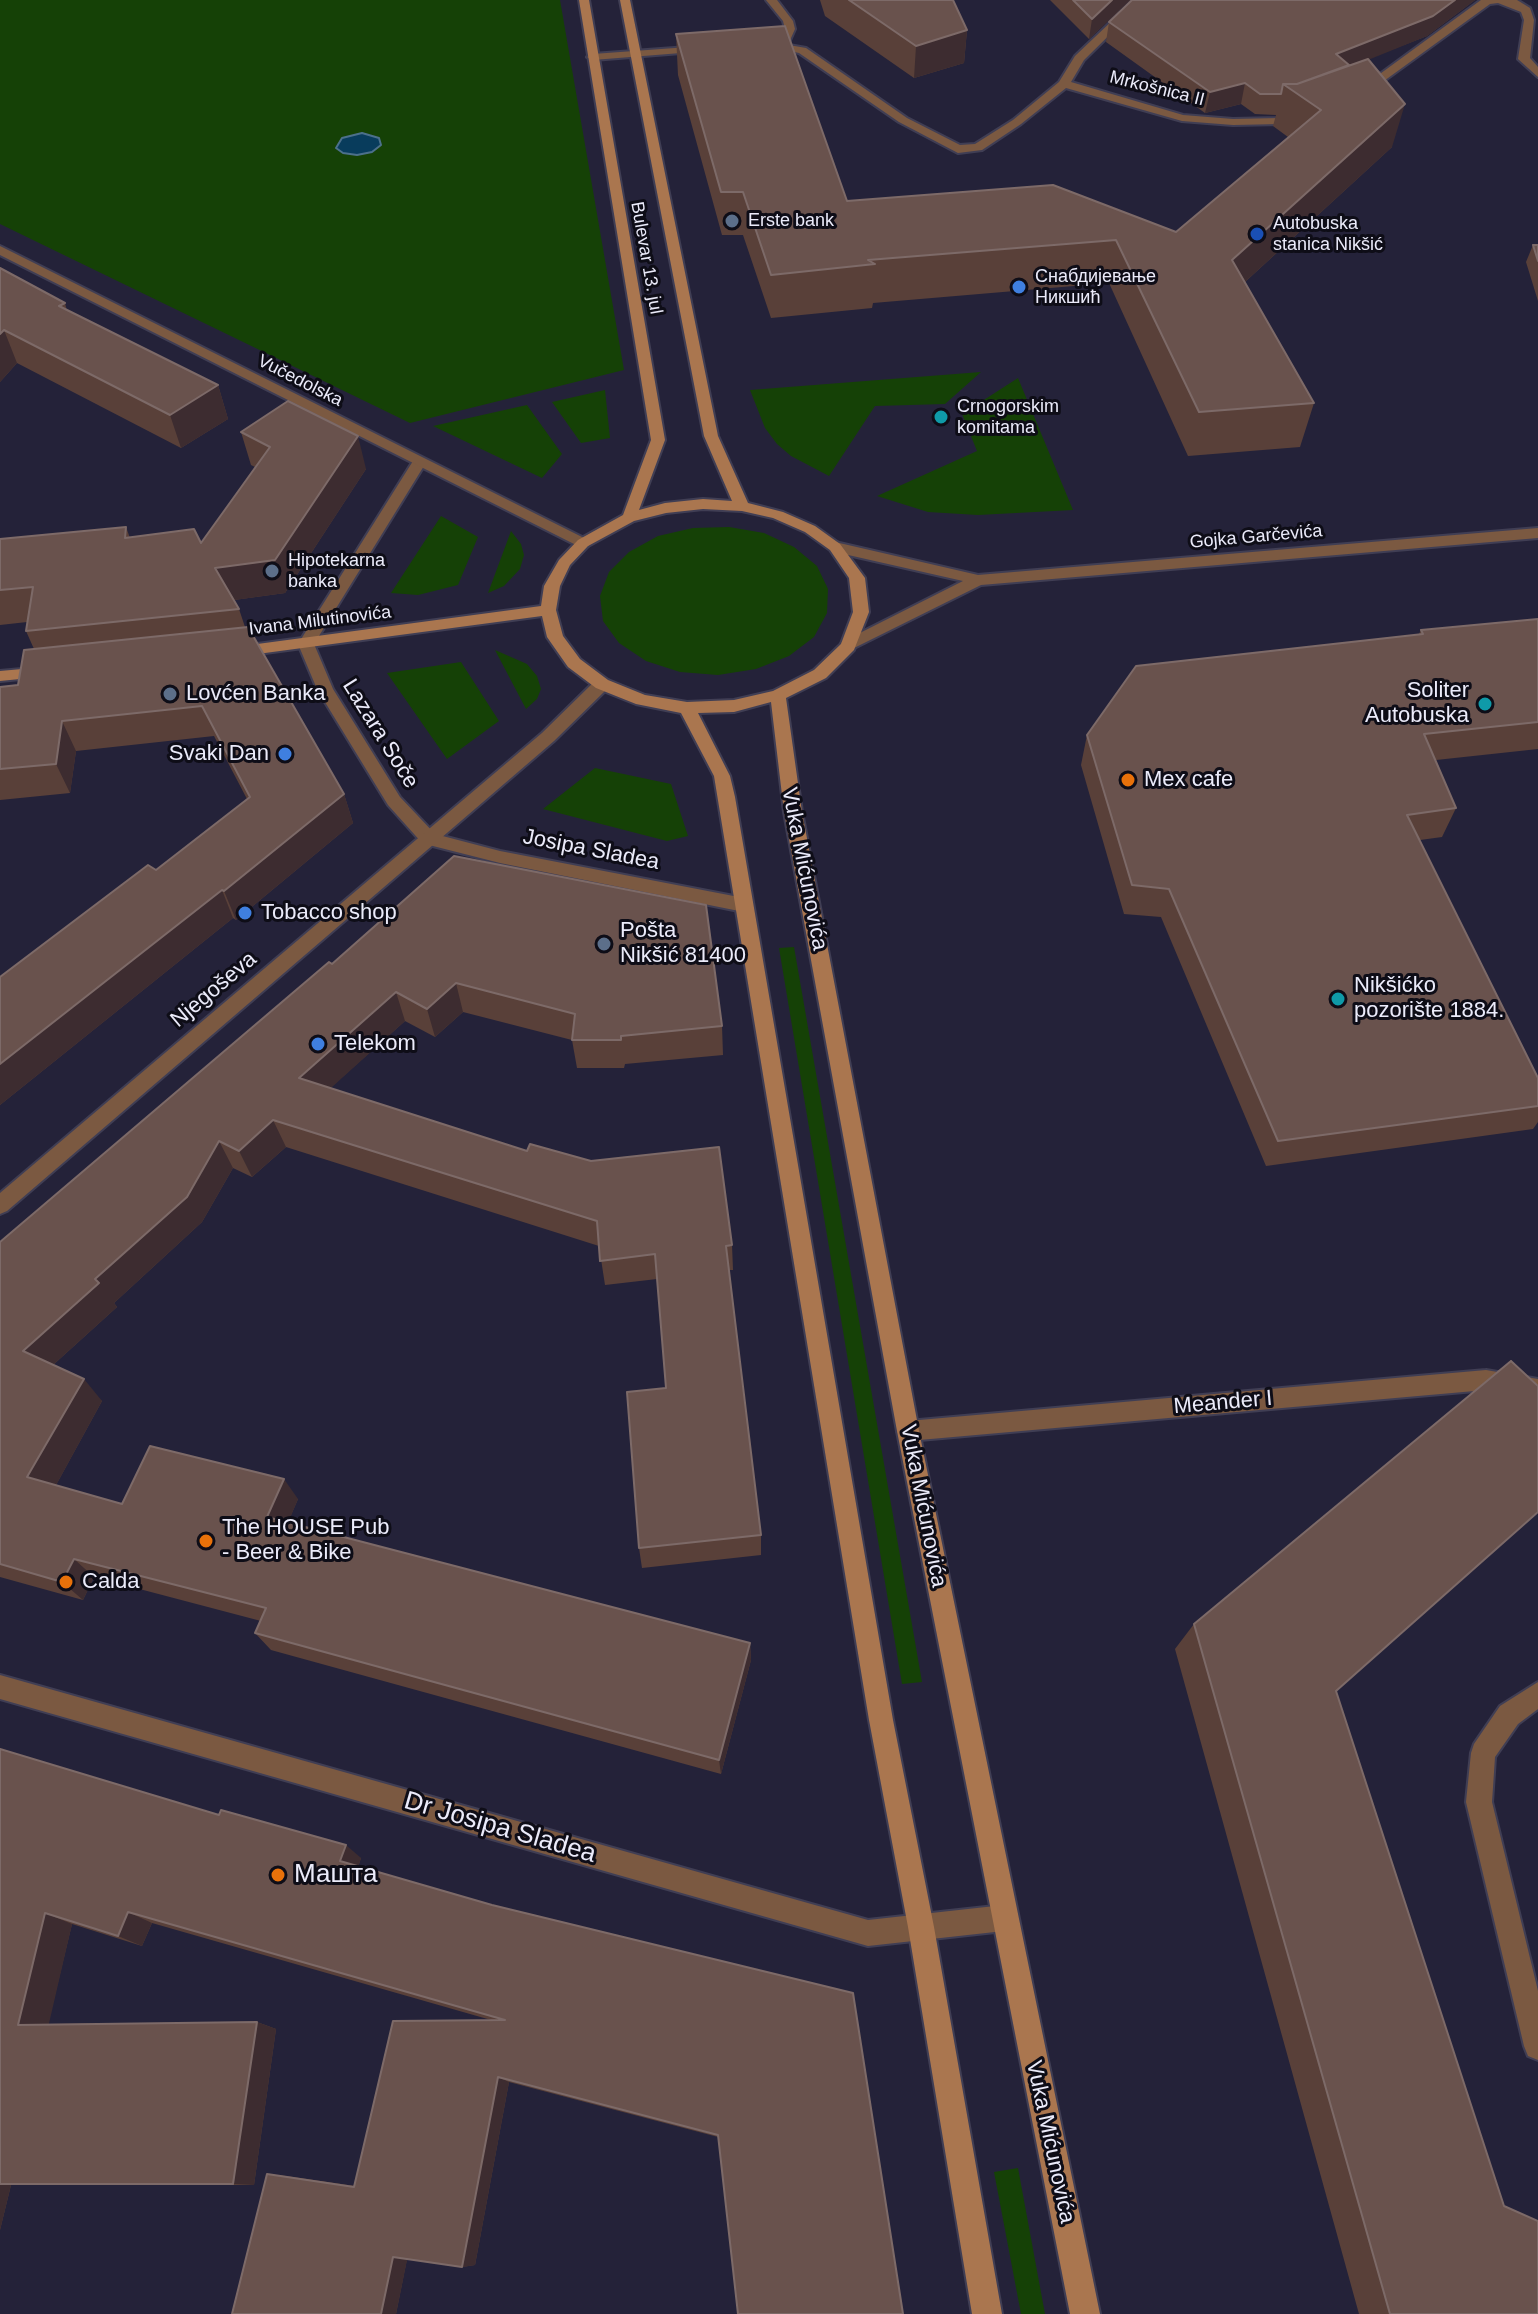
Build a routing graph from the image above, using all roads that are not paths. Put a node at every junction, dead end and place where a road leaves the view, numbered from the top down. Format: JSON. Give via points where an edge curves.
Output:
{"nodes":[{"id":1,"x":584,"y":0,"type":"edge"},
{"id":2,"x":625,"y":0,"type":"edge"},
{"id":3,"x":771,"y":0,"type":"edge"},
{"id":4,"x":1499,"y":0,"type":"edge"},
{"id":5,"x":1133,"y":1,"type":"edge"},
{"id":6,"x":756,"y":45,"type":"edge"},
{"id":7,"x":783,"y":45,"type":"junction"},
{"id":8,"x":708,"y":48,"type":"edge"},
{"id":9,"x":636,"y":53,"type":"junction"},
{"id":10,"x":593,"y":57,"type":"junction"},
{"id":11,"x":1538,"y":74,"type":"edge"},
{"id":12,"x":1064,"y":84,"type":"junction"},
{"id":13,"x":1348,"y":98,"type":"edge"},
{"id":14,"x":1307,"y":113,"type":"edge"},
{"id":15,"x":0,"y":250,"type":"edge"},
{"id":16,"x":420,"y":461,"type":"junction"},
{"id":17,"x":742,"y":506,"type":"junction"},
{"id":18,"x":629,"y":518,"type":"junction"},
{"id":19,"x":1538,"y":533,"type":"edge"},
{"id":20,"x":583,"y":543,"type":"junction"},
{"id":21,"x":835,"y":547,"type":"junction"},
{"id":22,"x":978,"y":580,"type":"junction"},
{"id":23,"x":548,"y":610,"type":"junction"},
{"id":24,"x":306,"y":644,"type":"junction"},
{"id":25,"x":848,"y":646,"type":"junction"},
{"id":26,"x":214,"y":654,"type":"edge"},
{"id":27,"x":62,"y":670,"type":"edge"},
{"id":28,"x":0,"y":676,"type":"edge"},
{"id":29,"x":602,"y":684,"type":"junction"},
{"id":30,"x":778,"y":695,"type":"junction"},
{"id":31,"x":687,"y":708,"type":"junction"},
{"id":32,"x":429,"y":839,"type":"junction"},
{"id":33,"x":744,"y":905,"type":"junction"},
{"id":34,"x":0,"y":1205,"type":"edge"},
{"id":35,"x":1538,"y":1389,"type":"edge"},
{"id":36,"x":908,"y":1431,"type":"junction"},
{"id":37,"x":0,"y":1687,"type":"edge"},
{"id":38,"x":1538,"y":1694,"type":"edge"},
{"id":39,"x":1004,"y":1918,"type":"junction"},
{"id":40,"x":921,"y":1927,"type":"junction"},
{"id":41,"x":1538,"y":2046,"type":"edge"},
{"id":42,"x":987,"y":2314,"type":"edge"},
{"id":43,"x":1085,"y":2314,"type":"edge"}],
"edges":[{"from":1,"to":10,"type":"main road","name":"Bulevar 13. jul"},
{"from":2,"to":9,"type":"main road","name":"Bulevar 13. jul"},
{"from":3,"to":7,"type":"street","via":[[788,21]]},
{"from":4,"to":11,"type":"street","via":[[1526,10],[1524,59]]},
{"from":4,"to":13,"type":"street","via":[[1487,1]]},
{"from":5,"to":12,"type":"street","via":[[1079,58]]},
{"from":6,"to":7,"type":"street"},
{"from":7,"to":12,"type":"street","via":[[819,59],[903,120],[958,149],[978,147]]},
{"from":8,"to":9,"type":"street"},
{"from":9,"to":10,"type":"street"},
{"from":9,"to":17,"type":"main road","name":"Bulevar 13. jul","via":[[711,436]]},
{"from":10,"to":18,"type":"main road","name":"Bulevar 13. jul","via":[[658,440]]},
{"from":12,"to":14,"type":"street","name":"Mrkošnica II","via":[[1182,118],[1281,121]]},
{"from":15,"to":16,"type":"street","name":"Vučedolska"},
{"from":16,"to":20,"type":"street","name":"Vučedolska"},
{"from":16,"to":24,"type":"street"},
{"from":17,"to":18,"type":"main road","via":[[665,508]]},
{"from":17,"to":21,"type":"main road","via":[[810,529]]},
{"from":18,"to":20,"type":"main road"},
{"from":19,"to":22,"type":"street","name":"Gojka Garčevića"},
{"from":20,"to":23,"type":"main road","via":[[564,563]]},
{"from":21,"to":22,"type":"street"},
{"from":21,"to":25,"type":"main road","via":[[857,578],[861,612]]},
{"from":22,"to":25,"type":"street"},
{"from":23,"to":24,"type":"main road","name":"Ivana Milutinovića"},
{"from":23,"to":29,"type":"main road","via":[[555,637],[574,663]]},
{"from":24,"to":26,"type":"main road","name":"Ivana Milutinovića"},
{"from":24,"to":32,"type":"street","name":"Lazara Soče","via":[[325,689],[394,801]]},
{"from":25,"to":30,"type":"main road","via":[[820,674]]},
{"from":27,"to":28,"type":"main road"},
{"from":29,"to":31,"type":"main road","via":[[642,700]]},
{"from":29,"to":32,"type":"street","name":"Njegoševa"},
{"from":30,"to":31,"type":"main road","via":[[734,706]]},
{"from":30,"to":36,"type":"main road","name":"Vuka Mićunovića","via":[[793,812]]},
{"from":31,"to":33,"type":"main road","via":[[722,776]]},
{"from":32,"to":33,"type":"street","name":"Josipa Sladea"},
{"from":32,"to":34,"type":"street","name":"Njegoševa"},
{"from":33,"to":40,"type":"main road","via":[[881,1720]]},
{"from":35,"to":36,"type":"street","name":"Meander I","via":[[1486,1380]]},
{"from":36,"to":39,"type":"main road","name":"Vuka Mićunovića"},
{"from":37,"to":40,"type":"street","name":"Dr Josipa Sladea","via":[[868,1933]]},
{"from":38,"to":41,"type":"street","via":[[1509,1715],[1483,1753],[1479,1802]]},
{"from":39,"to":40,"type":"street","name":"Dr Josipa Sladea"},
{"from":39,"to":43,"type":"main road","name":"Vuka Mićunovića"},
{"from":40,"to":42,"type":"main road"}]}
